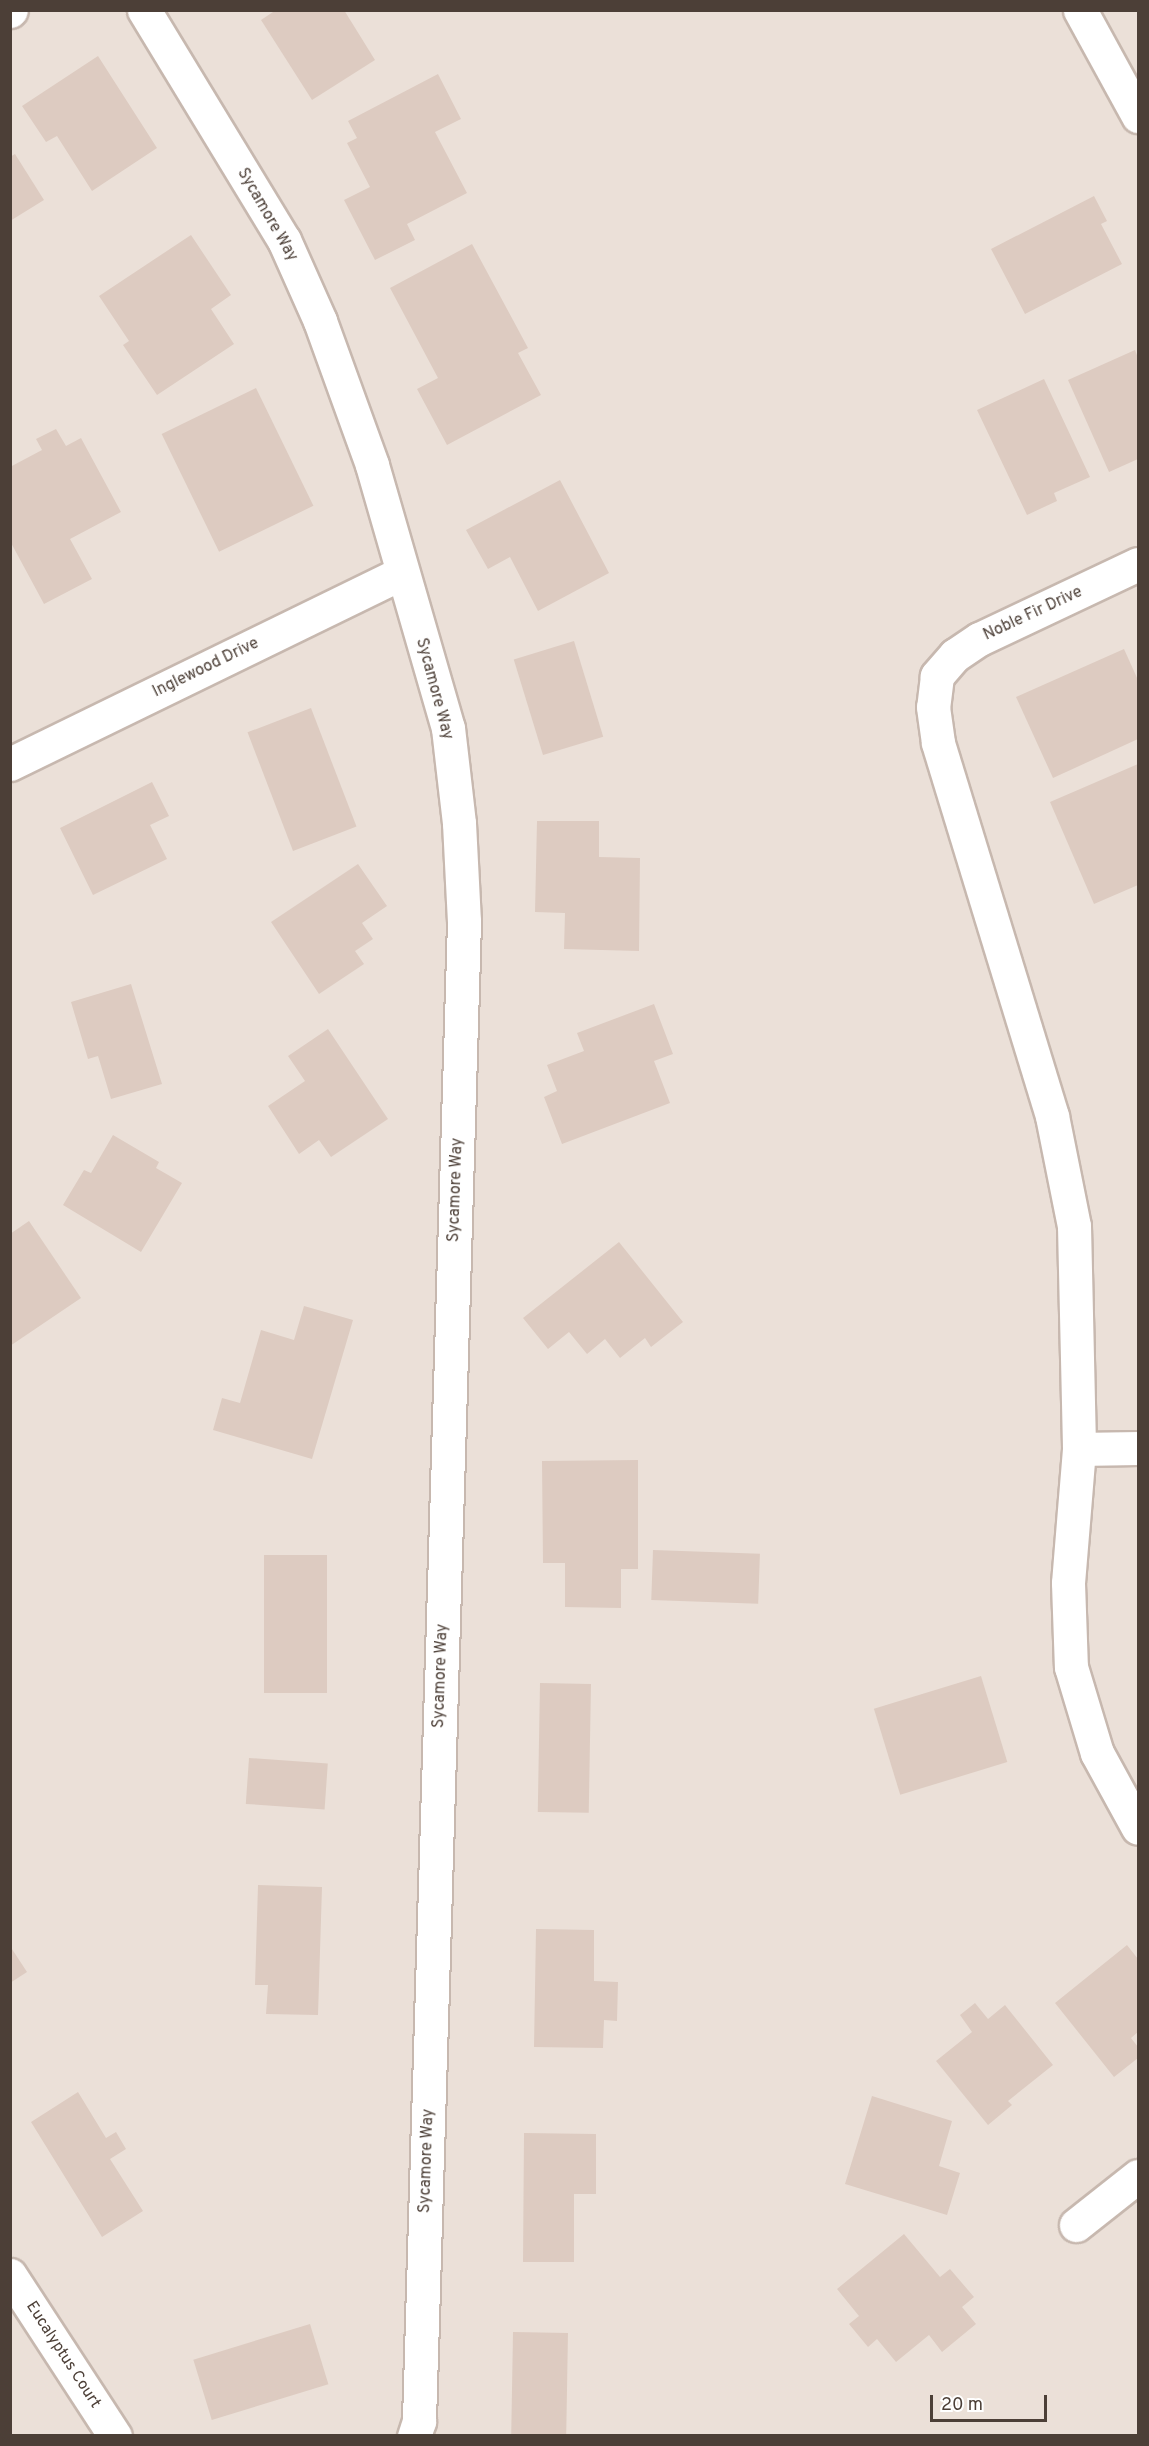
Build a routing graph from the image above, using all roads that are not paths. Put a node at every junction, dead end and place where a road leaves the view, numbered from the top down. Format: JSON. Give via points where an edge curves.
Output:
{"nodes":[{"id":1,"x":144,"y":10,"type":"edge"},
{"id":2,"x":1080,"y":10,"type":"edge"},
{"id":3,"x":1138,"y":116,"type":"edge"},
{"id":4,"x":1138,"y":564,"type":"edge"},
{"id":5,"x":402,"y":573,"type":"junction"},
{"id":6,"x":10,"y":764,"type":"edge"},
{"id":7,"x":1138,"y":1448,"type":"edge"},
{"id":8,"x":1079,"y":1449,"type":"junction"},
{"id":9,"x":1138,"y":1828,"type":"edge"},
{"id":10,"x":1138,"y":2176,"type":"edge"},
{"id":11,"x":1076,"y":2225,"type":"dead end"},
{"id":12,"x":10,"y":2275,"type":"edge"},
{"id":13,"x":115,"y":2436,"type":"edge"},
{"id":14,"x":414,"y":2436,"type":"edge"}],
"edges":[{"from":1,"to":5,"type":"street","name":"Sycamore Way","via":[[284,240],[320,321],[368,454]]},
{"from":2,"to":3,"type":"street"},
{"from":4,"to":8,"type":"street","name":"Noble Fir Drive","via":[[979,639],[955,655],[937,676],[933,707],[938,743],[1052,1116],[1074,1226]]},
{"from":5,"to":6,"type":"street","name":"Inglewood Drive"},
{"from":5,"to":14,"type":"street","name":"Sycamore Way","via":[[447,728],[459,823],[464,921],[419,2421]]},
{"from":7,"to":8,"type":"street"},
{"from":8,"to":9,"type":"street","via":[[1068,1583],[1071,1667],[1096,1754]]},
{"from":10,"to":11,"type":"street"},
{"from":12,"to":13,"type":"street","name":"Eucalyptus Court"}]}
